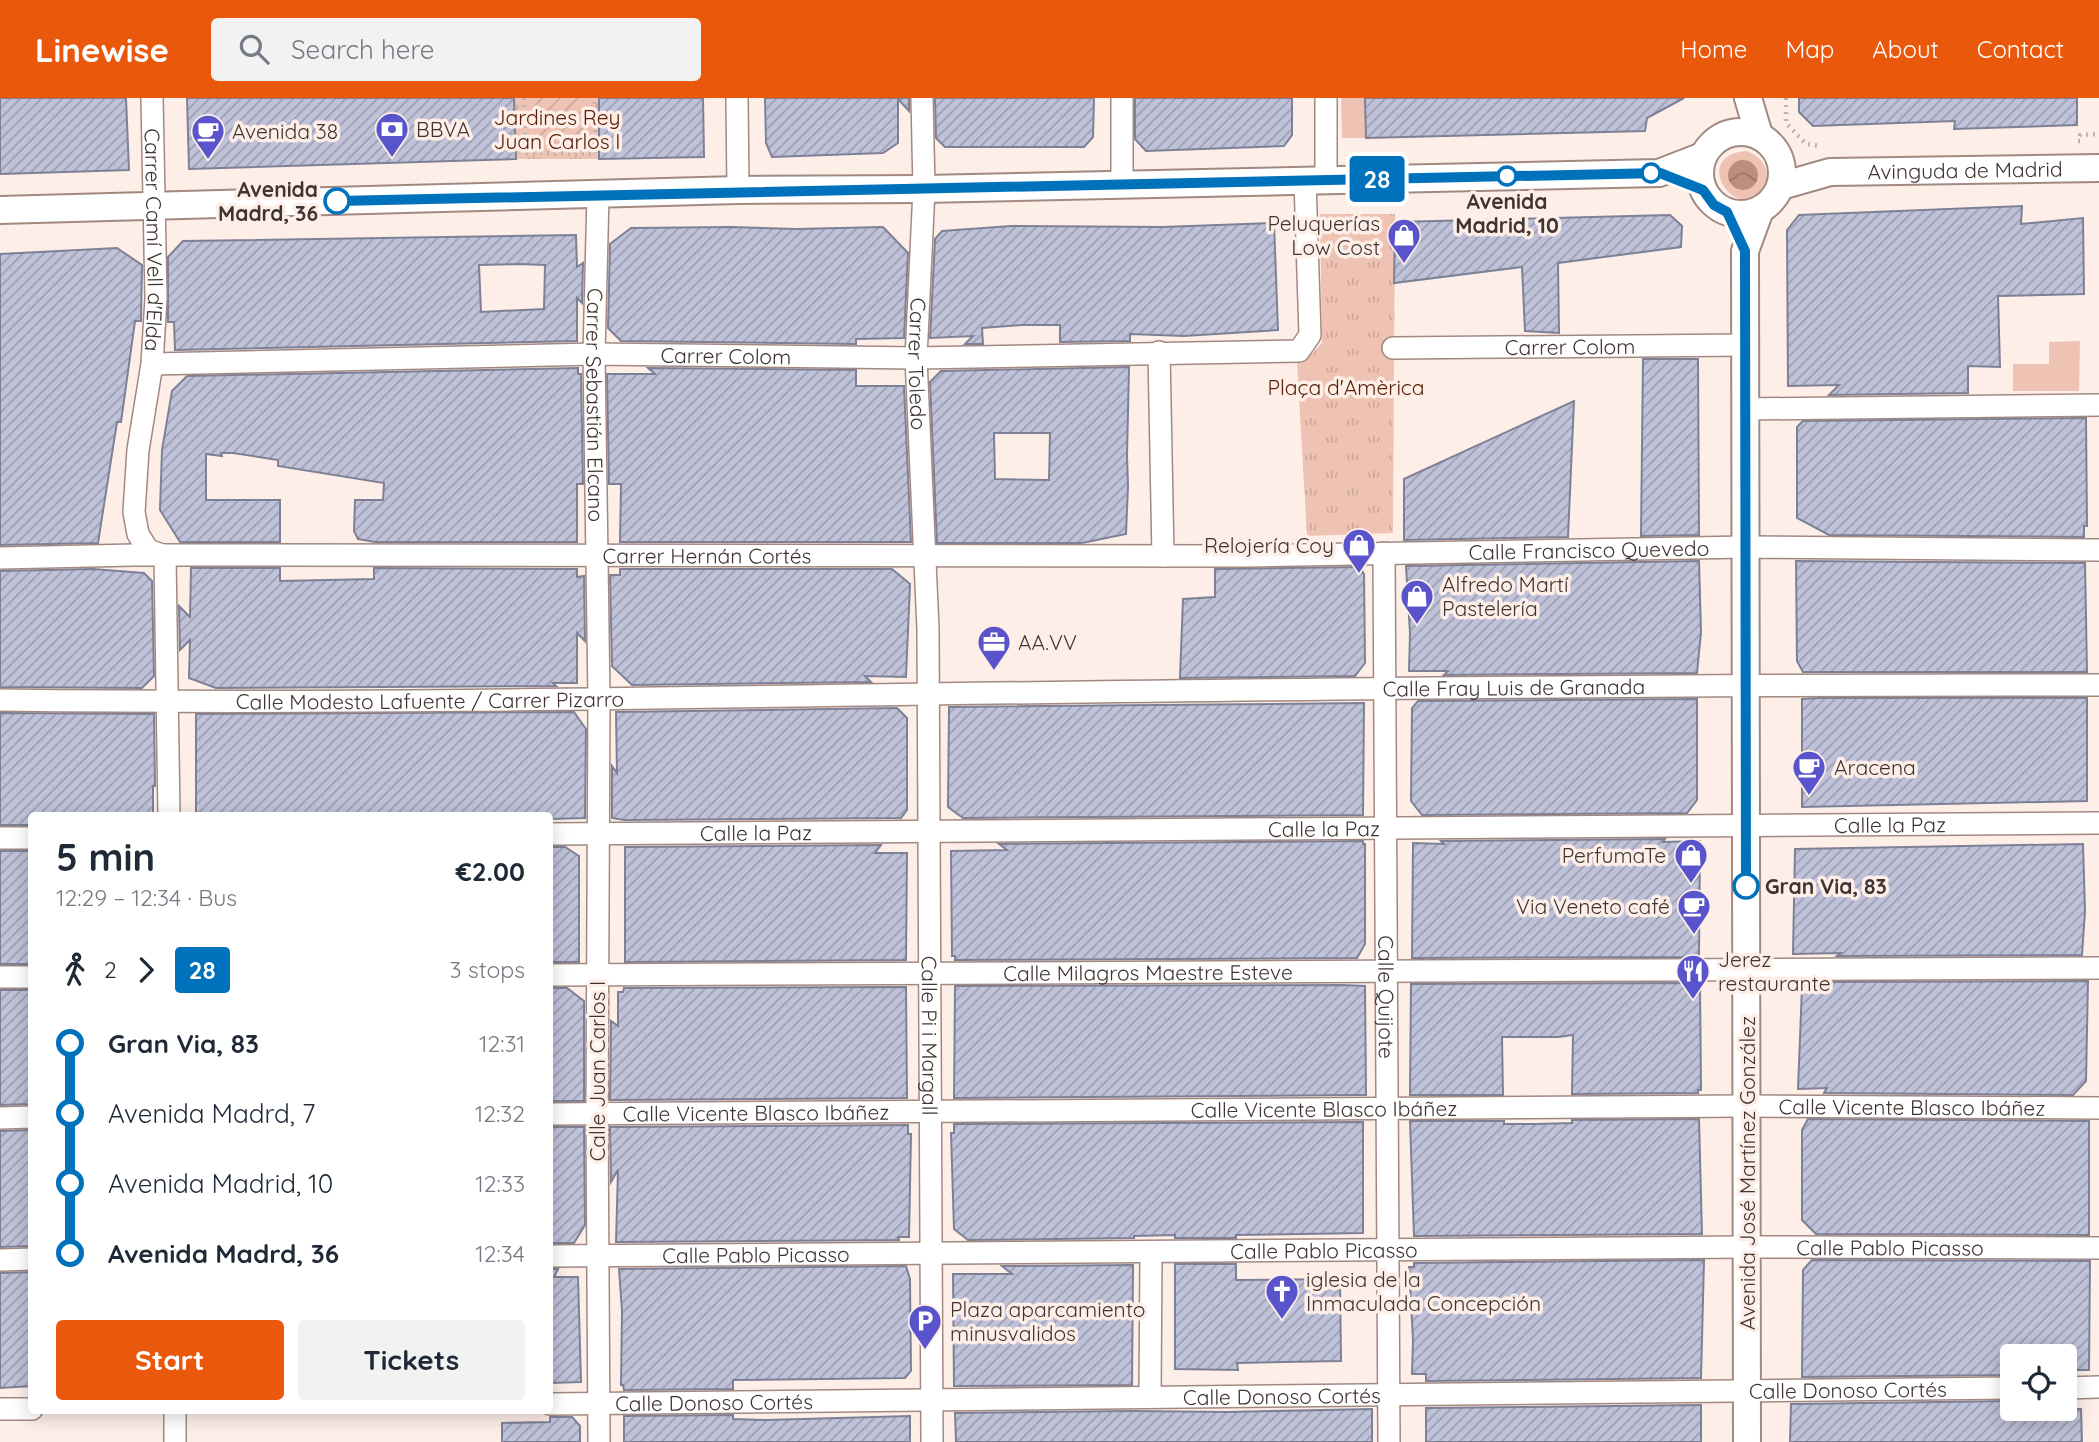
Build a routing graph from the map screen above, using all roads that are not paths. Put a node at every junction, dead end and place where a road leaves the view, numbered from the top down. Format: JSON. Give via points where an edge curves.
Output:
{"nodes":[{"id":1,"x":152,"y":98,"type":"edge"},
{"id":2,"x":737,"y":98,"type":"edge"},
{"id":3,"x":922,"y":98,"type":"edge"},
{"id":4,"x":1122,"y":98,"type":"edge"},
{"id":5,"x":1326,"y":98,"type":"edge"},
{"id":6,"x":1737,"y":98,"type":"edge"},
{"id":7,"x":1748,"y":98,"type":"edge"},
{"id":8,"x":1726,"y":134,"type":"junction"},
{"id":9,"x":1759,"y":135,"type":"junction"},
{"id":10,"x":1779,"y":155,"type":"junction"},
{"id":11,"x":1703,"y":156,"type":"junction"},
{"id":12,"x":2099,"y":168,"type":"edge"},
{"id":13,"x":1830,"y":172,"type":"junction"},
{"id":14,"x":1660,"y":173,"type":"junction"},
{"id":15,"x":1315,"y":180,"type":"junction"},
{"id":16,"x":1122,"y":184,"type":"junction"},
{"id":17,"x":1781,"y":186,"type":"junction"},
{"id":18,"x":924,"y":189,"type":"junction"},
{"id":19,"x":738,"y":190,"type":"junction"},
{"id":20,"x":1703,"y":190,"type":"junction"},
{"id":21,"x":598,"y":195,"type":"junction"},
{"id":22,"x":154,"y":205,"type":"junction"},
{"id":23,"x":0,"y":210,"type":"edge"},
{"id":24,"x":1760,"y":210,"type":"junction"},
{"id":25,"x":1727,"y":212,"type":"junction"},
{"id":26,"x":1745,"y":251,"type":"junction"},
{"id":27,"x":1745,"y":345,"type":"junction"},
{"id":28,"x":1393,"y":348,"type":"dead end"},
{"id":29,"x":1159,"y":352,"type":"junction"},
{"id":30,"x":594,"y":354,"type":"junction"},
{"id":31,"x":916,"y":358,"type":"junction"},
{"id":32,"x":152,"y":363,"type":"junction"},
{"id":33,"x":2099,"y":405,"type":"edge"},
{"id":34,"x":1745,"y":409,"type":"junction"},
{"id":35,"x":1746,"y":547,"type":"junction"},
{"id":36,"x":2099,"y":550,"type":"edge"},
{"id":37,"x":1384,"y":553,"type":"junction"},
{"id":38,"x":165,"y":556,"type":"junction"},
{"id":39,"x":596,"y":556,"type":"junction"},
{"id":40,"x":926,"y":556,"type":"junction"},
{"id":41,"x":1163,"y":556,"type":"junction"},
{"id":42,"x":1248,"y":556,"type":"joint"},
{"id":43,"x":0,"y":558,"type":"edge"},
{"id":44,"x":928,"y":629,"type":"joint"},
{"id":45,"x":1746,"y":684,"type":"junction"},
{"id":46,"x":2099,"y":685,"type":"edge"},
{"id":47,"x":1385,"y":689,"type":"junction"},
{"id":48,"x":928,"y":694,"type":"junction"},
{"id":49,"x":695,"y":698,"type":"joint"},
{"id":50,"x":599,"y":699,"type":"junction"},
{"id":51,"x":0,"y":700,"type":"edge"},
{"id":52,"x":168,"y":702,"type":"junction"},
{"id":53,"x":169,"y":812,"type":"edge"},
{"id":54,"x":2099,"y":823,"type":"edge"},
{"id":55,"x":1746,"y":825,"type":"junction"},
{"id":56,"x":1386,"y":828,"type":"junction"},
{"id":57,"x":929,"y":831,"type":"junction"},
{"id":58,"x":598,"y":833,"type":"junction"},
{"id":59,"x":553,"y":834,"type":"edge"},
{"id":60,"x":0,"y":838,"type":"edge"},
{"id":61,"x":28,"y":838,"type":"edge"},
{"id":62,"x":2099,"y":968,"type":"edge"},
{"id":63,"x":1746,"y":970,"type":"junction"},
{"id":64,"x":1386,"y":971,"type":"junction"},
{"id":65,"x":929,"y":973,"type":"junction"},
{"id":66,"x":597,"y":974,"type":"junction"},
{"id":67,"x":553,"y":975,"type":"edge"},
{"id":68,"x":0,"y":977,"type":"edge"},
{"id":69,"x":28,"y":977,"type":"edge"},
{"id":70,"x":1747,"y":1106,"type":"junction"},
{"id":71,"x":1388,"y":1108,"type":"junction"},
{"id":72,"x":2099,"y":1108,"type":"edge"},
{"id":73,"x":930,"y":1111,"type":"junction"},
{"id":74,"x":553,"y":1114,"type":"edge"},
{"id":75,"x":597,"y":1114,"type":"junction"},
{"id":76,"x":28,"y":1117,"type":"edge"},
{"id":77,"x":0,"y":1118,"type":"edge"},
{"id":78,"x":1747,"y":1247,"type":"junction"},
{"id":79,"x":2099,"y":1248,"type":"edge"},
{"id":80,"x":1388,"y":1250,"type":"junction"},
{"id":81,"x":1151,"y":1252,"type":"junction"},
{"id":82,"x":931,"y":1253,"type":"junction"},
{"id":83,"x":598,"y":1255,"type":"junction"},
{"id":84,"x":553,"y":1256,"type":"edge"},
{"id":85,"x":28,"y":1259,"type":"edge"},
{"id":86,"x":0,"y":1260,"type":"edge"},
{"id":87,"x":2099,"y":1387,"type":"edge"},
{"id":88,"x":2000,"y":1388,"type":"edge"},
{"id":89,"x":2077,"y":1388,"type":"edge"},
{"id":90,"x":1747,"y":1391,"type":"junction"},
{"id":91,"x":1389,"y":1395,"type":"junction"},
{"id":92,"x":1150,"y":1397,"type":"junction"},
{"id":93,"x":932,"y":1399,"type":"junction"},
{"id":94,"x":599,"y":1403,"type":"junction"},
{"id":95,"x":553,"y":1404,"type":"edge"},
{"id":96,"x":0,"y":1409,"type":"edge"},
{"id":97,"x":28,"y":1409,"type":"edge"},
{"id":98,"x":175,"y":1414,"type":"edge"},
{"id":99,"x":175,"y":1442,"type":"edge"},
{"id":100,"x":599,"y":1442,"type":"edge"},
{"id":101,"x":932,"y":1442,"type":"edge"},
{"id":102,"x":1389,"y":1442,"type":"edge"},
{"id":103,"x":1747,"y":1442,"type":"edge"}],
"edges":[{"from":1,"to":22,"type":"street","name":"Carrer Camí Vell d'Elda"},
{"from":2,"to":19,"type":"street"},
{"from":3,"to":18,"type":"street","name":"Carrer Toledo"},
{"from":4,"to":16,"type":"street"},
{"from":5,"to":15,"type":"street"},
{"from":6,"to":8,"type":"street"},
{"from":7,"to":9,"type":"street"},
{"from":8,"to":9,"type":"street"},
{"from":8,"to":11,"type":"street"},
{"from":9,"to":10,"type":"street"},
{"from":10,"to":13,"type":"street","name":"Avinguda de Madrid"},
{"from":10,"to":17,"type":"street"},
{"from":11,"to":14,"type":"street"},
{"from":11,"to":20,"type":"street","via":[[1699,175]]},
{"from":12,"to":13,"type":"street","name":"Avinguda de Madrid"},
{"from":13,"to":17,"type":"street","name":"Avinguda de Madrid"},
{"from":14,"to":15,"type":"street"},
{"from":14,"to":20,"type":"street"},
{"from":15,"to":16,"type":"street"},
{"from":15,"to":29,"type":"street","name":"Carrer Colom","via":[[1310,335],[1299,351]]},
{"from":16,"to":18,"type":"street"},
{"from":17,"to":24,"type":"street"},
{"from":18,"to":19,"type":"street"},
{"from":18,"to":31,"type":"street","name":"Carrer Toledo"},
{"from":19,"to":21,"type":"street"},
{"from":20,"to":25,"type":"street","via":[[1714,205]]},
{"from":21,"to":22,"type":"street"},
{"from":21,"to":30,"type":"street","name":"Carrer Sebastián Elcano"},
{"from":22,"to":23,"type":"street"},
{"from":22,"to":32,"type":"street","name":"Carrer Camí Vell d'Elda"},
{"from":24,"to":25,"type":"street","via":[[1742,215]]},
{"from":24,"to":26,"type":"street"},
{"from":25,"to":26,"type":"street"},
{"from":26,"to":27,"type":"street","name":"Avenida José Martínez González"},
{"from":27,"to":28,"type":"street","name":"Carrer Colom"},
{"from":27,"to":34,"type":"street","name":"Avenida José Martínez González"},
{"from":29,"to":31,"type":"street","name":"Carrer Colom"},
{"from":29,"to":41,"type":"street"},
{"from":30,"to":31,"type":"street","name":"Carrer Colom"},
{"from":30,"to":32,"type":"street","name":"Carrer Colom"},
{"from":30,"to":39,"type":"street","name":"Carrer Sebastián Elcano"},
{"from":31,"to":40,"type":"street","name":"Carrer Toledo"},
{"from":32,"to":38,"type":"street","name":"Carrer Camí Vell d'Elda","via":[[138,450],[134,513],[138,534],[148,550]]},
{"from":33,"to":34,"type":"street"},
{"from":34,"to":35,"type":"street","name":"Avenida José Martínez González"},
{"from":35,"to":36,"type":"street","name":"Calle Francisco Quevedo"},
{"from":35,"to":37,"type":"street","name":"Calle Francisco Quevedo"},
{"from":35,"to":45,"type":"street","name":"Avenida José Martínez González"},
{"from":37,"to":42,"type":"street","name":"Calle Francisco Quevedo"},
{"from":37,"to":47,"type":"street","name":"Calle Quijote"},
{"from":38,"to":39,"type":"street","name":"Carrer Hernán Cortés"},
{"from":38,"to":43,"type":"street","name":"Carrer Hernán Cortés"},
{"from":38,"to":52,"type":"street"},
{"from":39,"to":40,"type":"street","name":"Carrer Hernán Cortés"},
{"from":39,"to":50,"type":"street","name":"Carrer Sebastián Elcano"},
{"from":40,"to":41,"type":"street","name":"Carrer Hernán Cortés"},
{"from":40,"to":44,"type":"street","name":"Carrer Toledo"},
{"from":41,"to":42,"type":"street","name":"Carrer Hernán Cortés"},
{"from":44,"to":48,"type":"street","name":"Calle Pi i Margall"},
{"from":45,"to":46,"type":"street","name":"Calle Fray Luis de Granada"},
{"from":45,"to":47,"type":"street","name":"Calle Fray Luis de Granada"},
{"from":45,"to":55,"type":"street","name":"Avenida José Martínez González"},
{"from":47,"to":48,"type":"street","name":"Calle Fray Luis de Granada"},
{"from":47,"to":56,"type":"street","name":"Calle Quijote"},
{"from":48,"to":49,"type":"street","name":"Calle Fray Luis de Granada"},
{"from":48,"to":57,"type":"street","name":"Calle Pi i Margall"},
{"from":49,"to":50,"type":"street","name":"Calle Modesto Lafuente / Carrer Pizarro"},
{"from":50,"to":52,"type":"street","name":"Calle Modesto Lafuente / Carrer Pizarro"},
{"from":50,"to":58,"type":"street","name":"Calle Juan Carlos I"},
{"from":51,"to":52,"type":"street","name":"Calle Modesto Lafuente / Carrer Pizarro"},
{"from":52,"to":53,"type":"street"},
{"from":54,"to":55,"type":"street","name":"Calle la Paz"},
{"from":55,"to":56,"type":"street","name":"Calle la Paz"},
{"from":55,"to":63,"type":"street","name":"Avenida José Martínez González"},
{"from":56,"to":57,"type":"street","name":"Calle la Paz"},
{"from":56,"to":64,"type":"street","name":"Calle Quijote"},
{"from":57,"to":58,"type":"street","name":"Calle la Paz"},
{"from":57,"to":65,"type":"street","name":"Calle Pi i Margall"},
{"from":58,"to":59,"type":"street","name":"Calle la Paz"},
{"from":58,"to":66,"type":"street","name":"Calle Juan Carlos I"},
{"from":60,"to":61,"type":"street"},
{"from":62,"to":63,"type":"street","name":"Calle Milagros Maestre Esteve"},
{"from":63,"to":64,"type":"street","name":"Calle Milagros Maestre Esteve"},
{"from":63,"to":70,"type":"street","name":"Avenida José Martínez González"},
{"from":64,"to":65,"type":"street","name":"Calle Milagros Maestre Esteve"},
{"from":64,"to":71,"type":"street","name":"Calle Quijote"},
{"from":65,"to":66,"type":"street","name":"Calle Milagros Maestre Esteve"},
{"from":65,"to":73,"type":"street","name":"Calle Pi i Margall"},
{"from":66,"to":67,"type":"street","name":"Calle Milagros Maestre Esteve"},
{"from":66,"to":75,"type":"street","name":"Calle Juan Carlos I"},
{"from":68,"to":69,"type":"street"},
{"from":70,"to":71,"type":"street","name":"Calle Vicente Blasco Ibáñez"},
{"from":70,"to":72,"type":"street","name":"Calle Vicente Blasco Ibáñez"},
{"from":70,"to":78,"type":"street","name":"Avenida José Martínez González"},
{"from":71,"to":73,"type":"street","name":"Calle Vicente Blasco Ibáñez"},
{"from":71,"to":80,"type":"street","name":"Calle Quijote"},
{"from":73,"to":75,"type":"street","name":"Calle Vicente Blasco Ibáñez"},
{"from":73,"to":82,"type":"street","name":"Calle Pi i Margall"},
{"from":74,"to":75,"type":"street","name":"Calle Vicente Blasco Ibáñez"},
{"from":75,"to":83,"type":"street","name":"Calle Juan Carlos I"},
{"from":76,"to":77,"type":"street"},
{"from":78,"to":79,"type":"street","name":"Calle Pablo Picasso"},
{"from":78,"to":80,"type":"street","name":"Calle Pablo Picasso"},
{"from":78,"to":90,"type":"street","name":"Avenida José Martínez González"},
{"from":80,"to":81,"type":"street","name":"Calle Pablo Picasso"},
{"from":80,"to":91,"type":"street","name":"Calle Quijote"},
{"from":81,"to":82,"type":"street","name":"Calle Pablo Picasso"},
{"from":81,"to":92,"type":"street"},
{"from":82,"to":83,"type":"street","name":"Calle Pablo Picasso"},
{"from":82,"to":93,"type":"street","name":"Calle Pi i Margall"},
{"from":83,"to":84,"type":"street","name":"Calle Pablo Picasso"},
{"from":83,"to":94,"type":"street","name":"Calle Juan Carlos I"},
{"from":85,"to":86,"type":"street"},
{"from":87,"to":89,"type":"street"},
{"from":88,"to":90,"type":"street","name":"Calle Donoso Cortés"},
{"from":90,"to":91,"type":"street","name":"Calle Donoso Cortés"},
{"from":90,"to":103,"type":"street","name":"Avenida José Martínez González"},
{"from":91,"to":92,"type":"street","name":"Calle Donoso Cortés"},
{"from":91,"to":102,"type":"street","name":"Calle Quijote"},
{"from":92,"to":93,"type":"street","name":"Calle Donoso Cortés"},
{"from":93,"to":94,"type":"street","name":"Calle Donoso Cortés"},
{"from":93,"to":101,"type":"street","name":"Calle Pi i Margall"},
{"from":94,"to":95,"type":"street","name":"Calle Donoso Cortés"},
{"from":94,"to":100,"type":"street","name":"Calle Juan Carlos I"},
{"from":96,"to":97,"type":"street"},
{"from":98,"to":99,"type":"street"}]}
